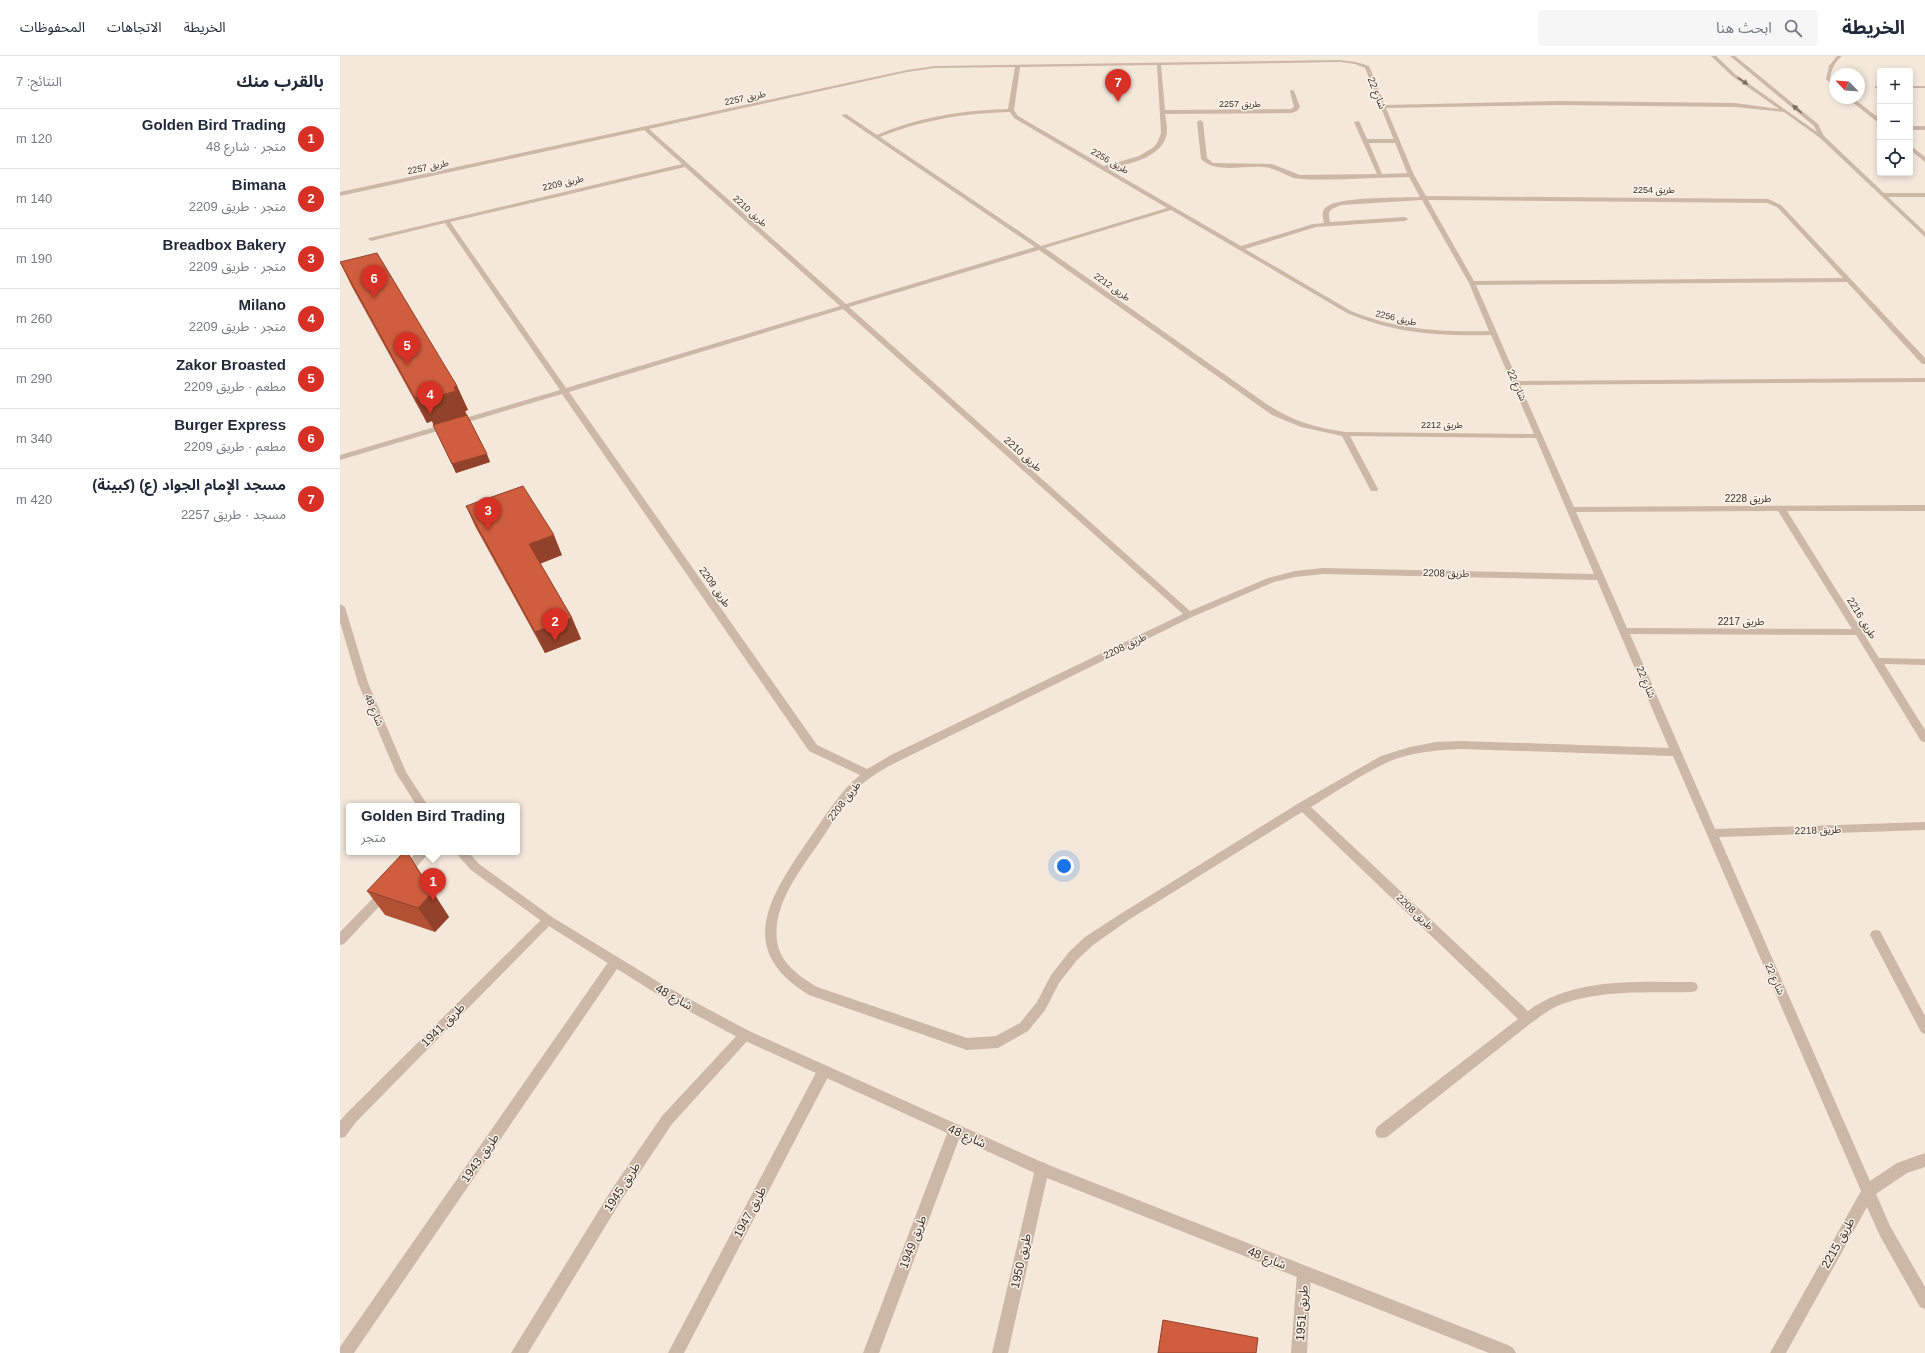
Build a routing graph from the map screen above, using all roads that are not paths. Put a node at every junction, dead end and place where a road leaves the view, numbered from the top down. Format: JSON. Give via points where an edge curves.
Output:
{"nodes":[{"id":1,"x":1713,"y":56,"type":"edge"},
{"id":2,"x":1732,"y":56,"type":"edge"},
{"id":3,"x":1840,"y":56,"type":"edge"},
{"id":4,"x":1159,"y":65,"type":"junction"},
{"id":5,"x":1363,"y":65,"type":"joint"},
{"id":6,"x":1018,"y":66,"type":"junction"},
{"id":7,"x":1831,"y":68,"type":"edge"},
{"id":8,"x":1913,"y":87,"type":"edge"},
{"id":9,"x":1925,"y":87,"type":"edge"},
{"id":10,"x":1292,"y":91,"type":"dead end"},
{"id":11,"x":1762,"y":94,"type":"junction"},
{"id":12,"x":1757,"y":98,"type":"dead end"},
{"id":13,"x":1751,"y":102,"type":"dead end"},
{"id":14,"x":1858,"y":104,"type":"edge"},
{"id":15,"x":1735,"y":105,"type":"junction"},
{"id":16,"x":1383,"y":107,"type":"junction"},
{"id":17,"x":1011,"y":110,"type":"junction"},
{"id":18,"x":1786,"y":111,"type":"junction"},
{"id":19,"x":1163,"y":112,"type":"junction"},
{"id":20,"x":844,"y":115,"type":"dead end"},
{"id":21,"x":1877,"y":120,"type":"edge"},
{"id":22,"x":1200,"y":122,"type":"dead end"},
{"id":23,"x":1357,"y":122,"type":"dead end"},
{"id":24,"x":645,"y":128,"type":"junction"},
{"id":25,"x":1913,"y":128,"type":"edge"},
{"id":26,"x":1925,"y":128,"type":"edge"},
{"id":27,"x":876,"y":137,"type":"junction"},
{"id":28,"x":1822,"y":138,"type":"junction"},
{"id":29,"x":1365,"y":141,"type":"junction"},
{"id":30,"x":1397,"y":141,"type":"junction"},
{"id":31,"x":1913,"y":150,"type":"edge"},
{"id":32,"x":1925,"y":160,"type":"edge"},
{"id":33,"x":686,"y":164,"type":"junction"},
{"id":34,"x":1105,"y":168,"type":"junction"},
{"id":35,"x":1380,"y":175,"type":"junction"},
{"id":36,"x":1411,"y":175,"type":"junction"},
{"id":37,"x":340,"y":194,"type":"edge"},
{"id":38,"x":1884,"y":195,"type":"junction"},
{"id":39,"x":1925,"y":195,"type":"edge"},
{"id":40,"x":1426,"y":198,"type":"junction"},
{"id":41,"x":1173,"y":208,"type":"junction"},
{"id":42,"x":1404,"y":219,"type":"dead end"},
{"id":43,"x":446,"y":221,"type":"junction"},
{"id":44,"x":1326,"y":223,"type":"junction"},
{"id":45,"x":1925,"y":235,"type":"edge"},
{"id":46,"x":371,"y":239,"type":"dead end"},
{"id":47,"x":1040,"y":248,"type":"junction"},
{"id":48,"x":1241,"y":248,"type":"junction"},
{"id":49,"x":1849,"y":280,"type":"junction"},
{"id":50,"x":1472,"y":282,"type":"junction"},
{"id":51,"x":844,"y":307,"type":"junction"},
{"id":52,"x":1494,"y":333,"type":"junction"},
{"id":53,"x":1925,"y":362,"type":"edge"},
{"id":54,"x":1925,"y":380,"type":"edge"},
{"id":55,"x":1517,"y":383,"type":"junction"},
{"id":56,"x":564,"y":390,"type":"junction"},
{"id":57,"x":1345,"y":434,"type":"junction"},
{"id":58,"x":1539,"y":436,"type":"junction"},
{"id":59,"x":340,"y":458,"type":"edge"},
{"id":60,"x":1374,"y":489,"type":"dead end"},
{"id":61,"x":1925,"y":508,"type":"edge"},
{"id":62,"x":1782,"y":509,"type":"junction"},
{"id":63,"x":1572,"y":510,"type":"junction"},
{"id":64,"x":1600,"y":577,"type":"junction"},
{"id":65,"x":340,"y":607,"type":"edge"},
{"id":66,"x":1189,"y":615,"type":"junction"},
{"id":67,"x":1624,"y":631,"type":"junction"},
{"id":68,"x":1858,"y":632,"type":"junction"},
{"id":69,"x":1877,"y":661,"type":"junction"},
{"id":70,"x":1925,"y":662,"type":"edge"},
{"id":71,"x":1925,"y":738,"type":"edge"},
{"id":72,"x":1676,"y":752,"type":"junction"},
{"id":73,"x":868,"y":774,"type":"junction"},
{"id":74,"x":421,"y":803,"type":"edge"},
{"id":75,"x":1303,"y":806,"type":"junction"},
{"id":76,"x":1925,"y":826,"type":"edge"},
{"id":77,"x":1711,"y":833,"type":"junction"},
{"id":78,"x":421,"y":855,"type":"edge"},
{"id":79,"x":463,"y":855,"type":"edge"},
{"id":80,"x":548,"y":920,"type":"junction"},
{"id":81,"x":1876,"y":936,"type":"dead end"},
{"id":82,"x":340,"y":940,"type":"edge"},
{"id":83,"x":615,"y":962,"type":"junction"},
{"id":84,"x":1692,"y":987,"type":"dead end"},
{"id":85,"x":1527,"y":1019,"type":"junction"},
{"id":86,"x":1925,"y":1028,"type":"edge"},
{"id":87,"x":745,"y":1035,"type":"junction"},
{"id":88,"x":824,"y":1071,"type":"junction"},
{"id":89,"x":346,"y":1117,"type":"edge"},
{"id":90,"x":955,"y":1131,"type":"junction"},
{"id":91,"x":340,"y":1132,"type":"edge"},
{"id":92,"x":1382,"y":1132,"type":"dead end"},
{"id":93,"x":1925,"y":1160,"type":"edge"},
{"id":94,"x":1042,"y":1169,"type":"junction"},
{"id":95,"x":1868,"y":1192,"type":"junction"},
{"id":96,"x":1304,"y":1273,"type":"junction"},
{"id":97,"x":1925,"y":1302,"type":"edge"},
{"id":98,"x":345,"y":1353,"type":"edge"},
{"id":99,"x":519,"y":1353,"type":"edge"},
{"id":100,"x":676,"y":1353,"type":"edge"},
{"id":101,"x":871,"y":1353,"type":"edge"},
{"id":102,"x":1000,"y":1353,"type":"edge"},
{"id":103,"x":1299,"y":1353,"type":"edge"},
{"id":104,"x":1508,"y":1353,"type":"edge"},
{"id":105,"x":1778,"y":1353,"type":"edge"}],
"edges":[{"from":1,"to":11,"type":"street","one_way":true,"via":[[1729,71]]},
{"from":28,"to":2,"type":"street","one_way":true,"via":[[1816,125]]},
{"from":3,"to":7,"type":"street","via":[[1835,59]]},
{"from":4,"to":5,"type":"street","name":"طريق 2257","via":[[1340,62]]},
{"from":4,"to":6,"type":"street","name":"طريق 2257"},
{"from":4,"to":19,"type":"street"},
{"from":5,"to":16,"type":"street","name":"شارع 22","via":[[1367,67]]},
{"from":6,"to":17,"type":"street"},
{"from":6,"to":24,"type":"street","name":"طريق 2257","via":[[920,68]]},
{"from":8,"to":9,"type":"street"},
{"from":10,"to":19,"type":"street","name":"طريق 2257","via":[[1297,107],[1291,111]]},
{"from":11,"to":12,"type":"street"},
{"from":11,"to":18,"type":"street"},
{"from":13,"to":15,"type":"street"},
{"from":14,"to":21,"type":"street"},
{"from":15,"to":16,"type":"street","via":[[1560,103]]},
{"from":15,"to":18,"type":"street"},
{"from":16,"to":30,"type":"street","name":"شارع 22"},
{"from":17,"to":27,"type":"street","via":[[958,115],[898,128]]},
{"from":17,"to":34,"type":"street","name":"طريق 2256","via":[[1016,117]]},
{"from":18,"to":28,"type":"street"},
{"from":19,"to":34,"type":"street","via":[[1163,140],[1157,148],[1132,160]]},
{"from":20,"to":27,"type":"street","name":"طريق 2212"},
{"from":22,"to":35,"type":"street","via":[[1204,159],[1211,164],[1269,165],[1280,168],[1291,176],[1300,177]]},
{"from":23,"to":29,"type":"street"},
{"from":24,"to":33,"type":"street","name":"طريق 2210"},
{"from":24,"to":37,"type":"street","name":"طريق 2257"},
{"from":25,"to":26,"type":"street"},
{"from":27,"to":47,"type":"street","name":"طريق 2212"},
{"from":28,"to":38,"type":"street"},
{"from":29,"to":30,"type":"street"},
{"from":29,"to":35,"type":"street"},
{"from":30,"to":36,"type":"street","name":"شارع 22"},
{"from":31,"to":32,"type":"street"},
{"from":33,"to":43,"type":"street","name":"طريق 2209"},
{"from":33,"to":51,"type":"street","name":"طريق 2210"},
{"from":34,"to":41,"type":"street","name":"طريق 2256"},
{"from":35,"to":36,"type":"street"},
{"from":36,"to":40,"type":"street","name":"شارع 22"},
{"from":38,"to":39,"type":"street"},
{"from":38,"to":45,"type":"street"},
{"from":40,"to":44,"type":"street","via":[[1340,203],[1327,209]]},
{"from":40,"to":49,"type":"street","name":"طريق 2254","via":[[1768,201],[1779,206]]},
{"from":40,"to":50,"type":"street","name":"شارع 22"},
{"from":41,"to":47,"type":"street"},
{"from":41,"to":48,"type":"street","name":"طريق 2256"},
{"from":42,"to":44,"type":"street"},
{"from":43,"to":46,"type":"street","name":"طريق 2209"},
{"from":43,"to":56,"type":"street","name":"طريق 2209"},
{"from":44,"to":48,"type":"street","via":[[1304,227]]},
{"from":47,"to":51,"type":"street"},
{"from":47,"to":57,"type":"street","name":"طريق 2212","via":[[1277,415],[1308,428]]},
{"from":48,"to":52,"type":"street","name":"طريق 2256","via":[[1349,312],[1369,321],[1418,332]]},
{"from":49,"to":50,"type":"street"},
{"from":49,"to":53,"type":"street","name":"طريق 2254"},
{"from":50,"to":52,"type":"street","name":"شارع 22"},
{"from":51,"to":56,"type":"street"},
{"from":51,"to":66,"type":"street","name":"طريق 2210"},
{"from":52,"to":55,"type":"street","name":"شارع 22"},
{"from":54,"to":55,"type":"street"},
{"from":55,"to":58,"type":"street","name":"شارع 22"},
{"from":56,"to":59,"type":"street"},
{"from":56,"to":73,"type":"street","name":"طريق 2209","via":[[813,748]]},
{"from":57,"to":58,"type":"street","name":"طريق 2212"},
{"from":57,"to":60,"type":"street"},
{"from":58,"to":63,"type":"street","name":"شارع 22"},
{"from":61,"to":62,"type":"street","name":"طريق 2228"},
{"from":62,"to":63,"type":"street","name":"طريق 2228"},
{"from":62,"to":68,"type":"street","name":"طريق 2216"},
{"from":63,"to":64,"type":"street","name":"شارع 22"},
{"from":64,"to":66,"type":"street","name":"طريق 2208","via":[[1323,571],[1271,580]]},
{"from":64,"to":67,"type":"street","name":"شارع 22"},
{"from":65,"to":74,"type":"street","name":"شارع 48","via":[[363,683],[401,773]]},
{"from":66,"to":73,"type":"street","name":"طريق 2208","via":[[897,757]]},
{"from":67,"to":68,"type":"street","name":"طريق 2217"},
{"from":67,"to":72,"type":"street","name":"شارع 22"},
{"from":68,"to":69,"type":"street","name":"طريق 2216"},
{"from":69,"to":70,"type":"street"},
{"from":69,"to":71,"type":"street","name":"طريق 2216"},
{"from":72,"to":75,"type":"street","name":"طريق 2208","via":[[1436,746],[1385,759]]},
{"from":72,"to":77,"type":"street","name":"شارع 22"},
{"from":73,"to":75,"type":"street","name":"طريق 2208","via":[[853,786],[842,800],[781,896],[772,918],[771,940],[777,961],[792,979],[812,991],[967,1044],[998,1042],[1024,1028],[1041,1006],[1055,979],[1089,941]]},
{"from":75,"to":85,"type":"street","name":"طريق 2208"},
{"from":76,"to":77,"type":"street","name":"طريق 2218"},
{"from":77,"to":95,"type":"street","name":"شارع 22"},
{"from":78,"to":82,"type":"street"},
{"from":79,"to":80,"type":"street","name":"شارع 48"},
{"from":80,"to":83,"type":"street","name":"شارع 48"},
{"from":80,"to":89,"type":"street","name":"طريق 1941"},
{"from":81,"to":86,"type":"street"},
{"from":83,"to":87,"type":"street","name":"شارع 48"},
{"from":83,"to":98,"type":"street","name":"طريق 1943"},
{"from":84,"to":85,"type":"street","via":[[1612,988],[1580,992],[1551,1003]]},
{"from":85,"to":92,"type":"street"},
{"from":87,"to":88,"type":"street","name":"شارع 48"},
{"from":87,"to":99,"type":"street","name":"طريق 1945","via":[[667,1120],[617,1194]]},
{"from":88,"to":90,"type":"street","name":"شارع 48"},
{"from":88,"to":100,"type":"street","name":"طريق 1947"},
{"from":89,"to":91,"type":"street","name":"طريق 1941"},
{"from":90,"to":94,"type":"street","name":"شارع 48"},
{"from":90,"to":101,"type":"street","name":"طريق 1949"},
{"from":93,"to":95,"type":"street","name":"طريق 2215","via":[[1892,1174]]},
{"from":94,"to":96,"type":"street","name":"شارع 48"},
{"from":94,"to":102,"type":"street","name":"طريق 1950"},
{"from":95,"to":97,"type":"street","name":"شارع 22","via":[[1885,1231]]},
{"from":95,"to":105,"type":"street","name":"طريق 2215"},
{"from":96,"to":103,"type":"street","name":"طريق 1951"},
{"from":96,"to":104,"type":"street","name":"شارع 48"}]}
